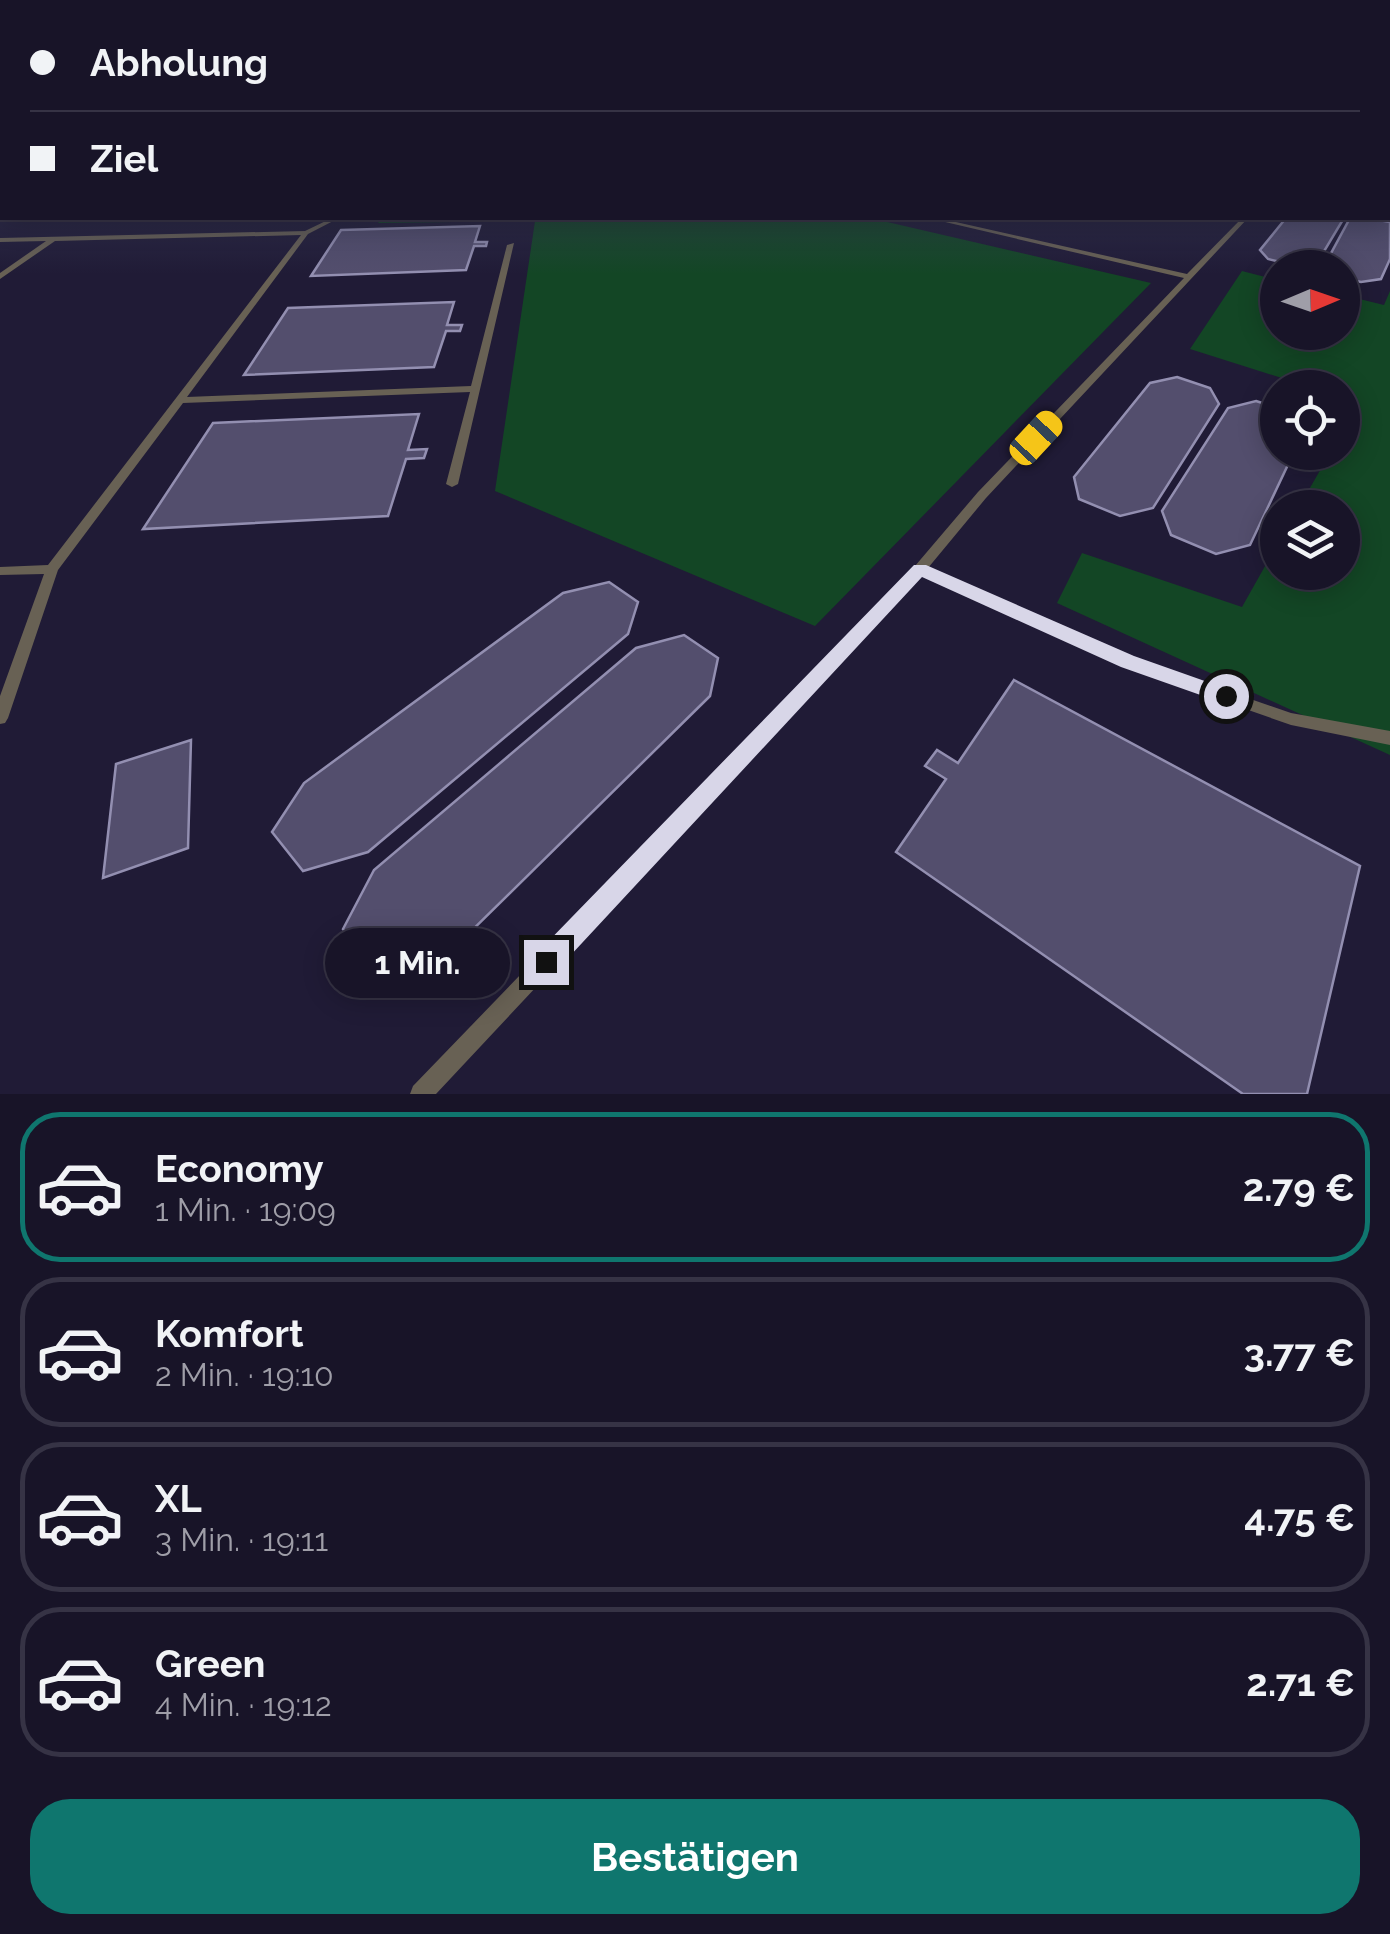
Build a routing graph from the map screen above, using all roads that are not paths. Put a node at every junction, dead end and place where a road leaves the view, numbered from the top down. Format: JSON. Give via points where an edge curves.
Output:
{"nodes":[{"id":1,"x":332,"y":220,"type":"edge"},
{"id":2,"x":940,"y":220,"type":"edge"},
{"id":3,"x":1243,"y":220,"type":"edge"},
{"id":4,"x":306,"y":233,"type":"junction"},
{"id":5,"x":54,"y":238,"type":"junction"},
{"id":6,"x":0,"y":240,"type":"edge"},
{"id":7,"x":511,"y":245,"type":"dead end"},
{"id":8,"x":0,"y":276,"type":"edge"},
{"id":9,"x":1190,"y":277,"type":"junction"},
{"id":10,"x":473,"y":389,"type":"junction"},
{"id":11,"x":179,"y":400,"type":"junction"},
{"id":12,"x":452,"y":484,"type":"dead end"},
{"id":13,"x":52,"y":569,"type":"junction"},
{"id":14,"x":920,"y":569,"type":"junction"},
{"id":15,"x":0,"y":571,"type":"edge"},
{"id":16,"x":0,"y":718,"type":"edge"},
{"id":17,"x":1390,"y":738,"type":"edge"},
{"id":18,"x":421,"y":1094,"type":"edge"}],
"edges":[{"from":1,"to":4,"type":"lane"},
{"from":2,"to":9,"type":"lane"},
{"from":3,"to":9,"type":"lane"},
{"from":4,"to":5,"type":"lane"},
{"from":4,"to":11,"type":"lane"},
{"from":5,"to":6,"type":"lane"},
{"from":5,"to":8,"type":"lane"},
{"from":7,"to":10,"type":"lane"},
{"from":9,"to":14,"type":"lane"},
{"from":10,"to":11,"type":"lane"},
{"from":10,"to":12,"type":"lane"},
{"from":11,"to":13,"type":"lane"},
{"from":13,"to":15,"type":"lane"},
{"from":13,"to":16,"type":"lane"},
{"from":14,"to":17,"type":"lane","via":[[1127,662],[1291,719]]},
{"from":14,"to":18,"type":"lane"}]}
